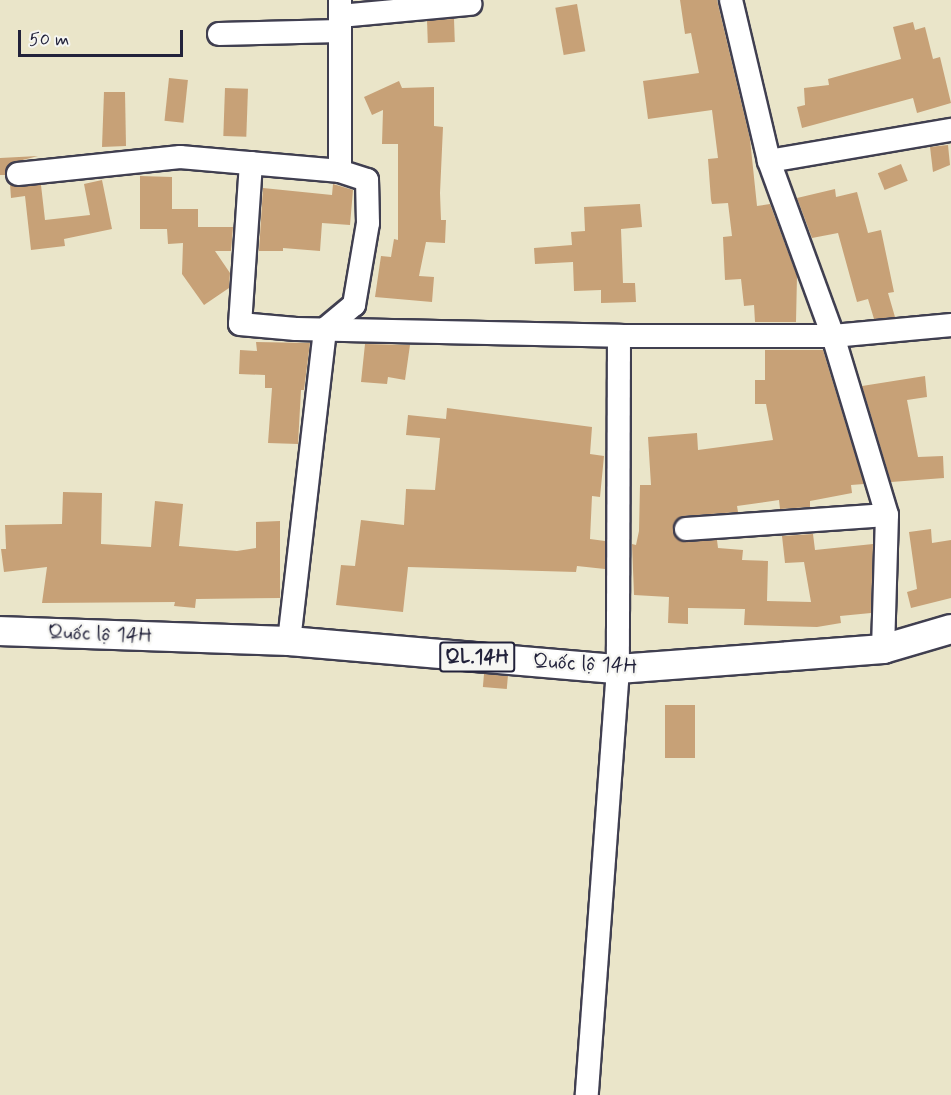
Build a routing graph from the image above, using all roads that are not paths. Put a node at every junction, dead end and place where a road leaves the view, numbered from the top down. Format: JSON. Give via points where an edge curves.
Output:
{"nodes":[{"id":1,"x":731,"y":0,"type":"edge"},
{"id":2,"x":470,"y":4,"type":"dead end"},
{"id":3,"x":340,"y":16,"type":"edge"},
{"id":4,"x":219,"y":33,"type":"dead end"},
{"id":5,"x":951,"y":130,"type":"edge"},
{"id":6,"x":769,"y":161,"type":"junction"},
{"id":7,"x":251,"y":163,"type":"junction"},
{"id":8,"x":340,"y":171,"type":"junction"},
{"id":9,"x":18,"y":174,"type":"dead end"},
{"id":10,"x":951,"y":325,"type":"edge"},
{"id":11,"x":325,"y":329,"type":"junction"},
{"id":12,"x":619,"y":336,"type":"junction"},
{"id":13,"x":833,"y":336,"type":"junction"},
{"id":14,"x":887,"y":515,"type":"junction"},
{"id":15,"x":686,"y":529,"type":"dead end"},
{"id":16,"x":951,"y":629,"type":"edge"},
{"id":17,"x":0,"y":631,"type":"edge"},
{"id":18,"x":289,"y":641,"type":"junction"},
{"id":19,"x":884,"y":649,"type":"junction"},
{"id":20,"x":618,"y":669,"type":"junction"},
{"id":21,"x":587,"y":1095,"type":"edge"}],
"edges":[{"from":1,"to":6,"type":"street"},
{"from":2,"to":3,"type":"street"},
{"from":3,"to":4,"type":"street"},
{"from":3,"to":8,"type":"street"},
{"from":5,"to":6,"type":"street"},
{"from":6,"to":13,"type":"street"},
{"from":7,"to":8,"type":"street"},
{"from":7,"to":9,"type":"street","via":[[221,158],[154,157],[67,172]]},
{"from":7,"to":11,"type":"street","via":[[240,324]]},
{"from":8,"to":11,"type":"street","via":[[367,180],[368,224],[354,305]]},
{"from":10,"to":13,"type":"street"},
{"from":11,"to":12,"type":"street"},
{"from":11,"to":18,"type":"street"},
{"from":12,"to":13,"type":"street"},
{"from":12,"to":20,"type":"street"},
{"from":13,"to":14,"type":"street"},
{"from":14,"to":15,"type":"street"},
{"from":14,"to":19,"type":"street"},
{"from":16,"to":19,"type":"main road","name":"Quốc lộ 14H","number":"QL.14H"},
{"from":17,"to":18,"type":"main road","name":"Quốc lộ 14H","number":"QL.14H"},
{"from":18,"to":20,"type":"main road","name":"Quốc lộ 14H","number":"QL.14H"},
{"from":19,"to":20,"type":"main road","name":"Quốc lộ 14H","number":"QL.14H"},
{"from":20,"to":21,"type":"street"}]}
